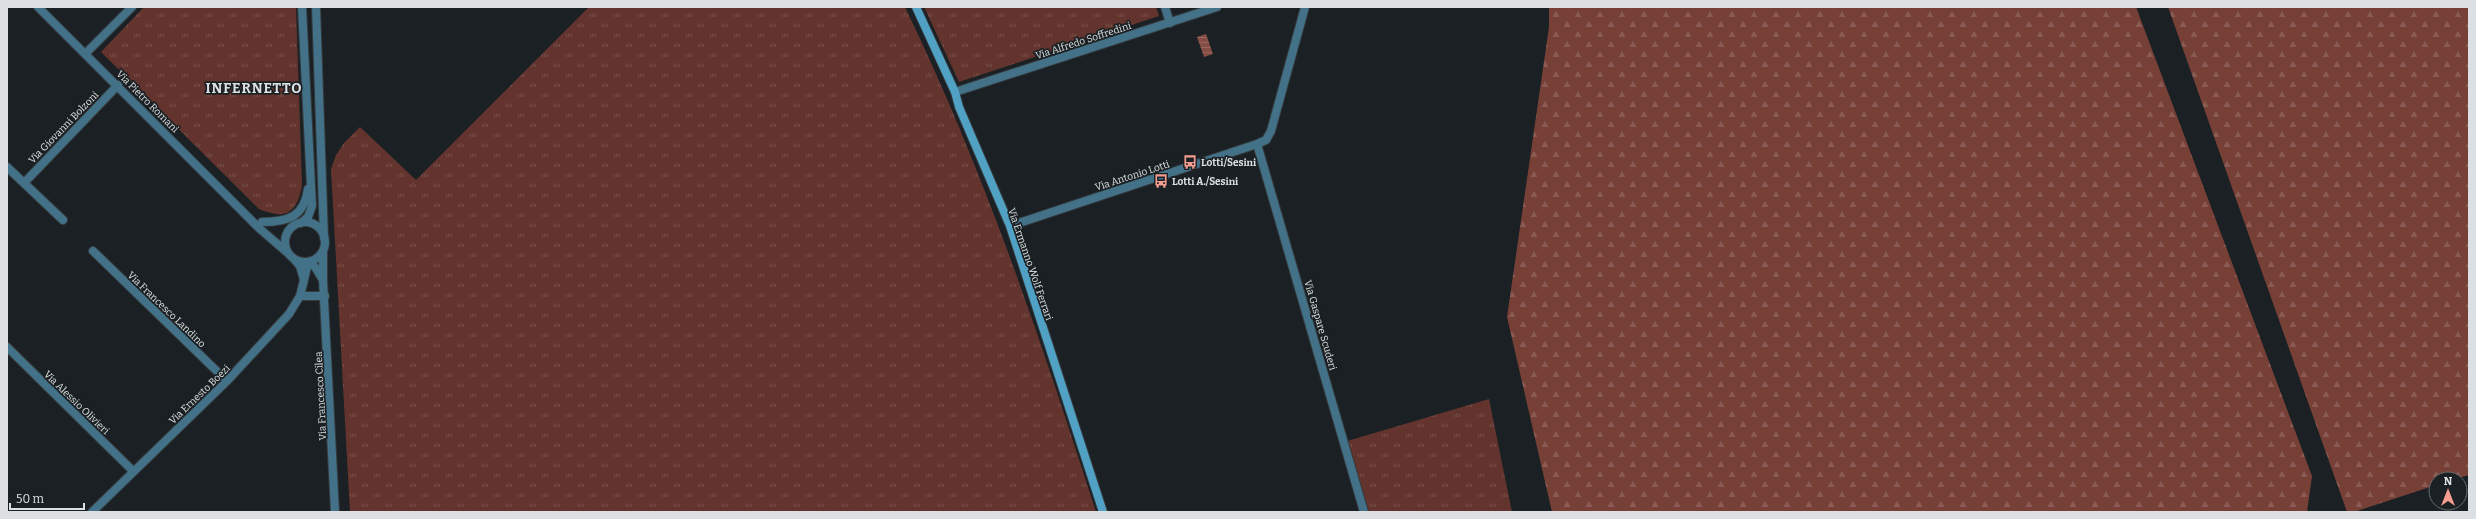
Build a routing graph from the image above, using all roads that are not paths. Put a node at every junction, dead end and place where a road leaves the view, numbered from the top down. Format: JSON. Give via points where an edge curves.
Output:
{"nodes":[{"id":1,"x":38,"y":7,"type":"edge"},
{"id":2,"x":132,"y":7,"type":"edge"},
{"id":3,"x":302,"y":7,"type":"edge"},
{"id":4,"x":316,"y":7,"type":"edge"},
{"id":5,"x":916,"y":7,"type":"edge"},
{"id":6,"x":1165,"y":7,"type":"edge"},
{"id":7,"x":1217,"y":7,"type":"edge"},
{"id":8,"x":1305,"y":7,"type":"edge"},
{"id":9,"x":1170,"y":23,"type":"junction"},
{"id":10,"x":86,"y":53,"type":"junction"},
{"id":11,"x":118,"y":85,"type":"junction"},
{"id":12,"x":955,"y":92,"type":"junction"},
{"id":13,"x":1257,"y":144,"type":"junction"},
{"id":14,"x":7,"y":167,"type":"edge"},
{"id":15,"x":310,"y":179,"type":"junction"},
{"id":16,"x":24,"y":183,"type":"junction"},
{"id":17,"x":244,"y":210,"type":"junction"},
{"id":18,"x":63,"y":220,"type":"dead end"},
{"id":19,"x":262,"y":222,"type":"junction"},
{"id":20,"x":297,"y":225,"type":"junction"},
{"id":21,"x":1010,"y":226,"type":"junction"},
{"id":22,"x":324,"y":238,"type":"junction"},
{"id":23,"x":93,"y":251,"type":"dead end"},
{"id":24,"x":323,"y":251,"type":"junction"},
{"id":25,"x":291,"y":256,"type":"junction"},
{"id":26,"x":308,"y":262,"type":"junction"},
{"id":27,"x":304,"y":280,"type":"junction"},
{"id":28,"x":323,"y":280,"type":"junction"},
{"id":29,"x":300,"y":296,"type":"junction"},
{"id":30,"x":325,"y":296,"type":"junction"},
{"id":31,"x":7,"y":347,"type":"edge"},
{"id":32,"x":227,"y":381,"type":"junction"},
{"id":33,"x":133,"y":470,"type":"junction"},
{"id":34,"x":92,"y":512,"type":"edge"},
{"id":35,"x":335,"y":512,"type":"edge"},
{"id":36,"x":1103,"y":512,"type":"edge"},
{"id":37,"x":1364,"y":512,"type":"edge"}],
"edges":[{"from":1,"to":10,"type":"street","name":"Via Pietro Romani"},
{"from":2,"to":10,"type":"street"},
{"from":3,"to":15,"type":"street"},
{"from":4,"to":22,"type":"street"},
{"from":5,"to":12,"type":"street","name":"Via Ermanno Wolf Ferrari"},
{"from":6,"to":9,"type":"street"},
{"from":7,"to":9,"type":"street","name":"Via Alfredo Soffredini"},
{"from":8,"to":13,"type":"street","name":"Via Antonio Lotti","via":[[1271,131],[1266,140]]},
{"from":9,"to":12,"type":"street","name":"Via Alfredo Soffredini"},
{"from":10,"to":11,"type":"street","name":"Via Pietro Romani"},
{"from":11,"to":16,"type":"street","name":"Via Giovanni Bolzoni"},
{"from":11,"to":17,"type":"street","name":"Via Pietro Romani"},
{"from":12,"to":21,"type":"street","name":"Via Ermanno Wolf Ferrari"},
{"from":13,"to":21,"type":"street","name":"Via Antonio Lotti"},
{"from":13,"to":37,"type":"street","name":"Via Gaspare Scuderi"},
{"from":14,"to":16,"type":"street"},
{"from":15,"to":19,"type":"street","via":[[307,197],[301,209],[292,218],[283,222]]},
{"from":15,"to":20,"type":"street","via":[[312,206],[308,217]]},
{"from":16,"to":18,"type":"street"},
{"from":17,"to":19,"type":"street","name":"Via Pietro Romani"},
{"from":17,"to":25,"type":"street","name":"Via Pietro Romani","via":[[260,229]]},
{"from":19,"to":20,"type":"street","name":"Via Pietro Romani"},
{"from":20,"to":22,"type":"street","via":[[313,224],[322,232]]},
{"from":20,"to":25,"type":"street","via":[[289,230],[285,242]]},
{"from":21,"to":36,"type":"street","name":"Via Ermanno Wolf Ferrari"},
{"from":22,"to":24,"type":"street"},
{"from":23,"to":32,"type":"street","name":"Via Francesco Landino"},
{"from":24,"to":26,"type":"street"},
{"from":24,"to":28,"type":"street","name":"Via Francesco Cilea"},
{"from":25,"to":26,"type":"street"},
{"from":25,"to":27,"type":"street","via":[[300,266]]},
{"from":26,"to":27,"type":"street","name":"Via Ernesto Boezi"},
{"from":26,"to":28,"type":"street","name":"Via Francesco Cilea","via":[[316,267]]},
{"from":27,"to":29,"type":"street","name":"Via Ernesto Boezi"},
{"from":28,"to":30,"type":"street","name":"Via Francesco Cilea"},
{"from":29,"to":30,"type":"street"},
{"from":29,"to":32,"type":"street","name":"Via Ernesto Boezi","via":[[289,314]]},
{"from":30,"to":35,"type":"street","name":"Via Francesco Cilea"},
{"from":31,"to":33,"type":"street","name":"Via Alessio Olivieri"},
{"from":32,"to":33,"type":"street","name":"Via Ernesto Boezi"},
{"from":33,"to":34,"type":"street","name":"Via Ernesto Boezi"}]}
